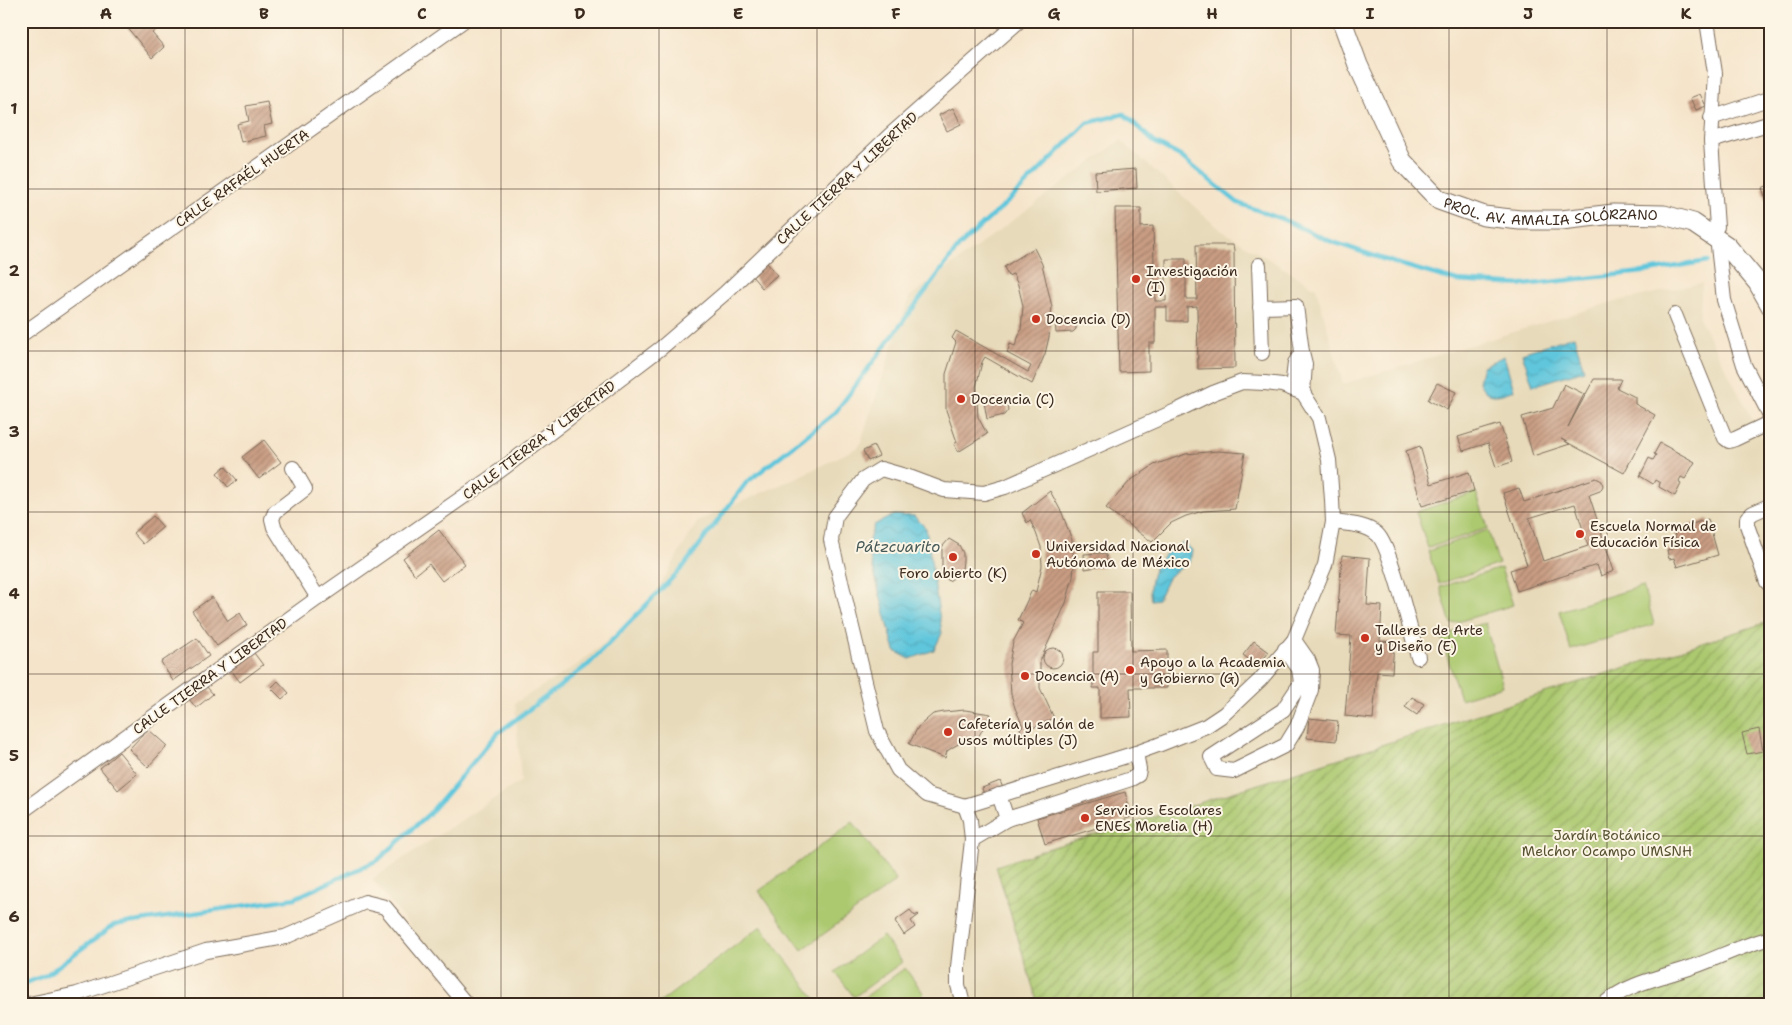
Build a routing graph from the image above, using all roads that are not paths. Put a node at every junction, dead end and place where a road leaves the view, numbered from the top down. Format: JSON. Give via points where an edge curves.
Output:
{"nodes":[{"id":1,"x":463,"y":21,"type":"edge"},
{"id":2,"x":1019,"y":21,"type":"edge"},
{"id":3,"x":1342,"y":21,"type":"edge"},
{"id":4,"x":1353,"y":21,"type":"edge"},
{"id":5,"x":1707,"y":21,"type":"edge"},
{"id":6,"x":1771,"y":98,"type":"edge"},
{"id":7,"x":1711,"y":118,"type":"junction"},
{"id":8,"x":1771,"y":123,"type":"edge"},
{"id":9,"x":1710,"y":141,"type":"junction"},
{"id":10,"x":1398,"y":142,"type":"junction"},
{"id":11,"x":1717,"y":232,"type":"junction"},
{"id":12,"x":1259,"y":265,"type":"dead end"},
{"id":13,"x":1771,"y":286,"type":"edge"},
{"id":14,"x":1771,"y":306,"type":"edge"},
{"id":15,"x":1260,"y":307,"type":"junction"},
{"id":16,"x":1674,"y":315,"type":"dead end"},
{"id":17,"x":21,"y":335,"type":"edge"},
{"id":18,"x":1262,"y":354,"type":"dead end"},
{"id":19,"x":1298,"y":390,"type":"junction"},
{"id":20,"x":1771,"y":417,"type":"edge"},
{"id":21,"x":1771,"y":422,"type":"edge"},
{"id":22,"x":293,"y":468,"type":"dead end"},
{"id":23,"x":1771,"y":505,"type":"edge"},
{"id":24,"x":1333,"y":522,"type":"junction"},
{"id":25,"x":1771,"y":586,"type":"edge"},
{"id":26,"x":318,"y":598,"type":"junction"},
{"id":27,"x":1289,"y":645,"type":"junction"},
{"id":28,"x":1418,"y":657,"type":"dead end"},
{"id":29,"x":1306,"y":686,"type":"junction"},
{"id":30,"x":1136,"y":753,"type":"junction"},
{"id":31,"x":999,"y":795,"type":"junction"},
{"id":32,"x":965,"y":806,"type":"junction"},
{"id":33,"x":21,"y":812,"type":"edge"},
{"id":34,"x":1007,"y":819,"type":"junction"},
{"id":35,"x":972,"y":840,"type":"junction"},
{"id":36,"x":1771,"y":938,"type":"edge"},
{"id":37,"x":81,"y":999,"type":"edge"},
{"id":38,"x":29,"y":1004,"type":"edge"},
{"id":39,"x":466,"y":1004,"type":"edge"},
{"id":40,"x":963,"y":1004,"type":"edge"},
{"id":41,"x":1604,"y":1004,"type":"edge"}],
"edges":[{"from":1,"to":17,"type":"street","name":"CALLE RAFAÉL HUERTA"},
{"from":2,"to":26,"type":"street","name":"CALLE TIERRA Y LIBERTAD","via":[[889,136],[726,293],[660,348],[489,480]]},
{"from":3,"to":10,"type":"main road","name":"PROL. AV. AMALIA SOLÓRZANO","via":[[1358,65]]},
{"from":4,"to":10,"type":"main road","name":"PROL. AV. AMALIA SOLÓRZANO"},
{"from":5,"to":7,"type":"street","via":[[1715,74]]},
{"from":6,"to":7,"type":"street"},
{"from":7,"to":9,"type":"street"},
{"from":8,"to":9,"type":"street"},
{"from":9,"to":11,"type":"street"},
{"from":10,"to":11,"type":"main road","name":"PROL. AV. AMALIA SOLÓRZANO","via":[[1447,193],[1487,207],[1561,211],[1613,205],[1663,206],[1698,216]]},
{"from":11,"to":13,"type":"main road","name":"PROL. AV. AMALIA SOLÓRZANO","via":[[1731,238]]},
{"from":11,"to":14,"type":"main road","name":"PROL. AV. AMALIA SOLÓRZANO","via":[[1758,283]]},
{"from":11,"to":20,"type":"street","via":[[1724,300],[1744,365]]},
{"from":12,"to":15,"type":"street"},
{"from":15,"to":18,"type":"street"},
{"from":15,"to":19,"type":"street","via":[[1296,306],[1305,364]]},
{"from":16,"to":21,"type":"street","via":[[1725,438],[1735,440]]},
{"from":19,"to":24,"type":"street","via":[[1319,418],[1329,460]]},
{"from":19,"to":32,"type":"street","via":[[1265,382],[1242,382],[1006,487],[984,493],[944,490],[880,469],[863,480],[835,517],[831,540],[877,731],[898,770],[927,794]]},
{"from":22,"to":26,"type":"street","via":[[305,489],[275,512],[272,519]]},
{"from":23,"to":25,"type":"street","via":[[1747,518]]},
{"from":24,"to":27,"type":"street","via":[[1325,565]]},
{"from":24,"to":28,"type":"street","via":[[1368,528],[1378,534],[1388,554]]},
{"from":26,"to":33,"type":"street","name":"CALLE TIERRA Y LIBERTAD"},
{"from":27,"to":29,"type":"street"},
{"from":27,"to":30,"type":"street","via":[[1260,680],[1224,714],[1206,726]]},
{"from":29,"to":29,"type":"street","via":[[1283,710],[1211,757],[1217,769],[1234,770],[1286,745],[1297,727]]},
{"from":30,"to":31,"type":"street"},
{"from":30,"to":34,"type":"street","via":[[1138,775],[1131,779]]},
{"from":31,"to":32,"type":"street"},
{"from":31,"to":34,"type":"street"},
{"from":32,"to":35,"type":"street"},
{"from":34,"to":35,"type":"street"},
{"from":35,"to":40,"type":"street","via":[[958,967]]},
{"from":36,"to":41,"type":"street","via":[[1637,984],[1613,995]]},
{"from":37,"to":38,"type":"street"},
{"from":37,"to":39,"type":"street","via":[[206,951],[285,937],[365,902],[385,907]]}]}
